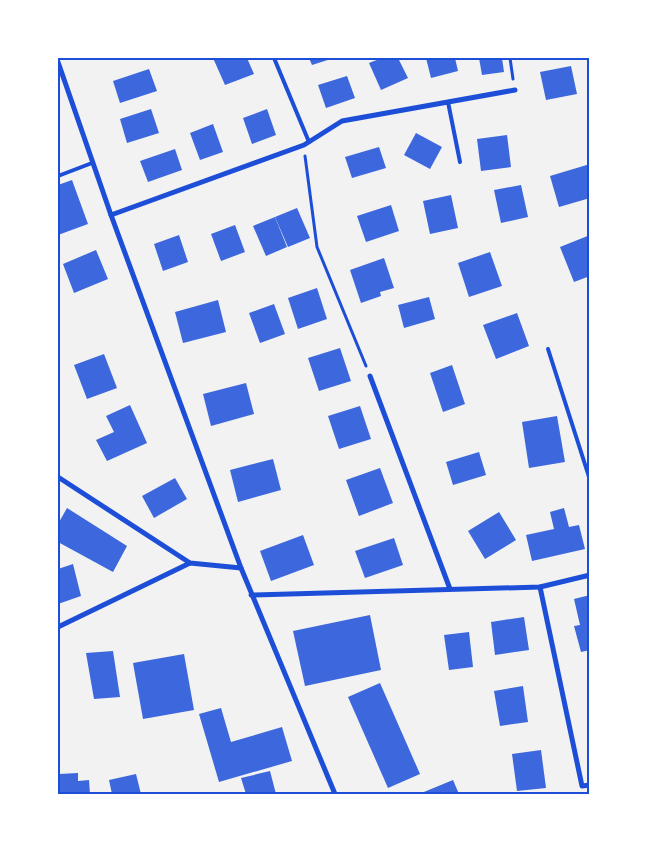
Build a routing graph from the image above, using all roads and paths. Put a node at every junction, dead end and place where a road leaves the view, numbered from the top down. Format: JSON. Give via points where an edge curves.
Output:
{"nodes":[{"id":1,"x":274,"y":58,"type":"edge"},
{"id":2,"x":510,"y":58,"type":"edge"},
{"id":3,"x":58,"y":62,"type":"edge"},
{"id":4,"x":515,"y":90,"type":"joint"},
{"id":5,"x":448,"y":102,"type":"junction"},
{"id":6,"x":307,"y":144,"type":"junction"},
{"id":7,"x":460,"y":162,"type":"dead end"},
{"id":8,"x":92,"y":163,"type":"junction"},
{"id":9,"x":58,"y":176,"type":"edge"},
{"id":10,"x":111,"y":215,"type":"junction"},
{"id":11,"x":548,"y":349,"type":"dead end"},
{"id":12,"x":370,"y":376,"type":"joint"},
{"id":13,"x":58,"y":477,"type":"edge"},
{"id":14,"x":590,"y":480,"type":"edge"},
{"id":15,"x":190,"y":562,"type":"junction"},
{"id":16,"x":241,"y":568,"type":"junction"},
{"id":17,"x":590,"y":575,"type":"edge"},
{"id":18,"x":540,"y":587,"type":"junction"},
{"id":19,"x":450,"y":589,"type":"junction"},
{"id":20,"x":251,"y":595,"type":"junction"},
{"id":21,"x":58,"y":627,"type":"edge"},
{"id":22,"x":590,"y":785,"type":"edge"},
{"id":23,"x":335,"y":794,"type":"edge"}],
"edges":[{"from":1,"to":6,"type":"lane"},
{"from":2,"to":4,"type":"path"},
{"from":3,"to":8,"type":"street"},
{"from":4,"to":5,"type":"street"},
{"from":5,"to":6,"type":"street","via":[[342,121]]},
{"from":5,"to":7,"type":"lane"},
{"from":6,"to":10,"type":"street"},
{"from":6,"to":12,"type":"path","via":[[317,247]]},
{"from":8,"to":9,"type":"lane"},
{"from":8,"to":10,"type":"street"},
{"from":10,"to":16,"type":"street"},
{"from":11,"to":14,"type":"lane"},
{"from":12,"to":19,"type":"street"},
{"from":13,"to":15,"type":"street"},
{"from":15,"to":16,"type":"street"},
{"from":15,"to":21,"type":"street"},
{"from":16,"to":20,"type":"street"},
{"from":17,"to":18,"type":"street"},
{"from":18,"to":19,"type":"street"},
{"from":18,"to":22,"type":"street","via":[[582,786]]},
{"from":19,"to":20,"type":"street"},
{"from":20,"to":23,"type":"street"}]}
